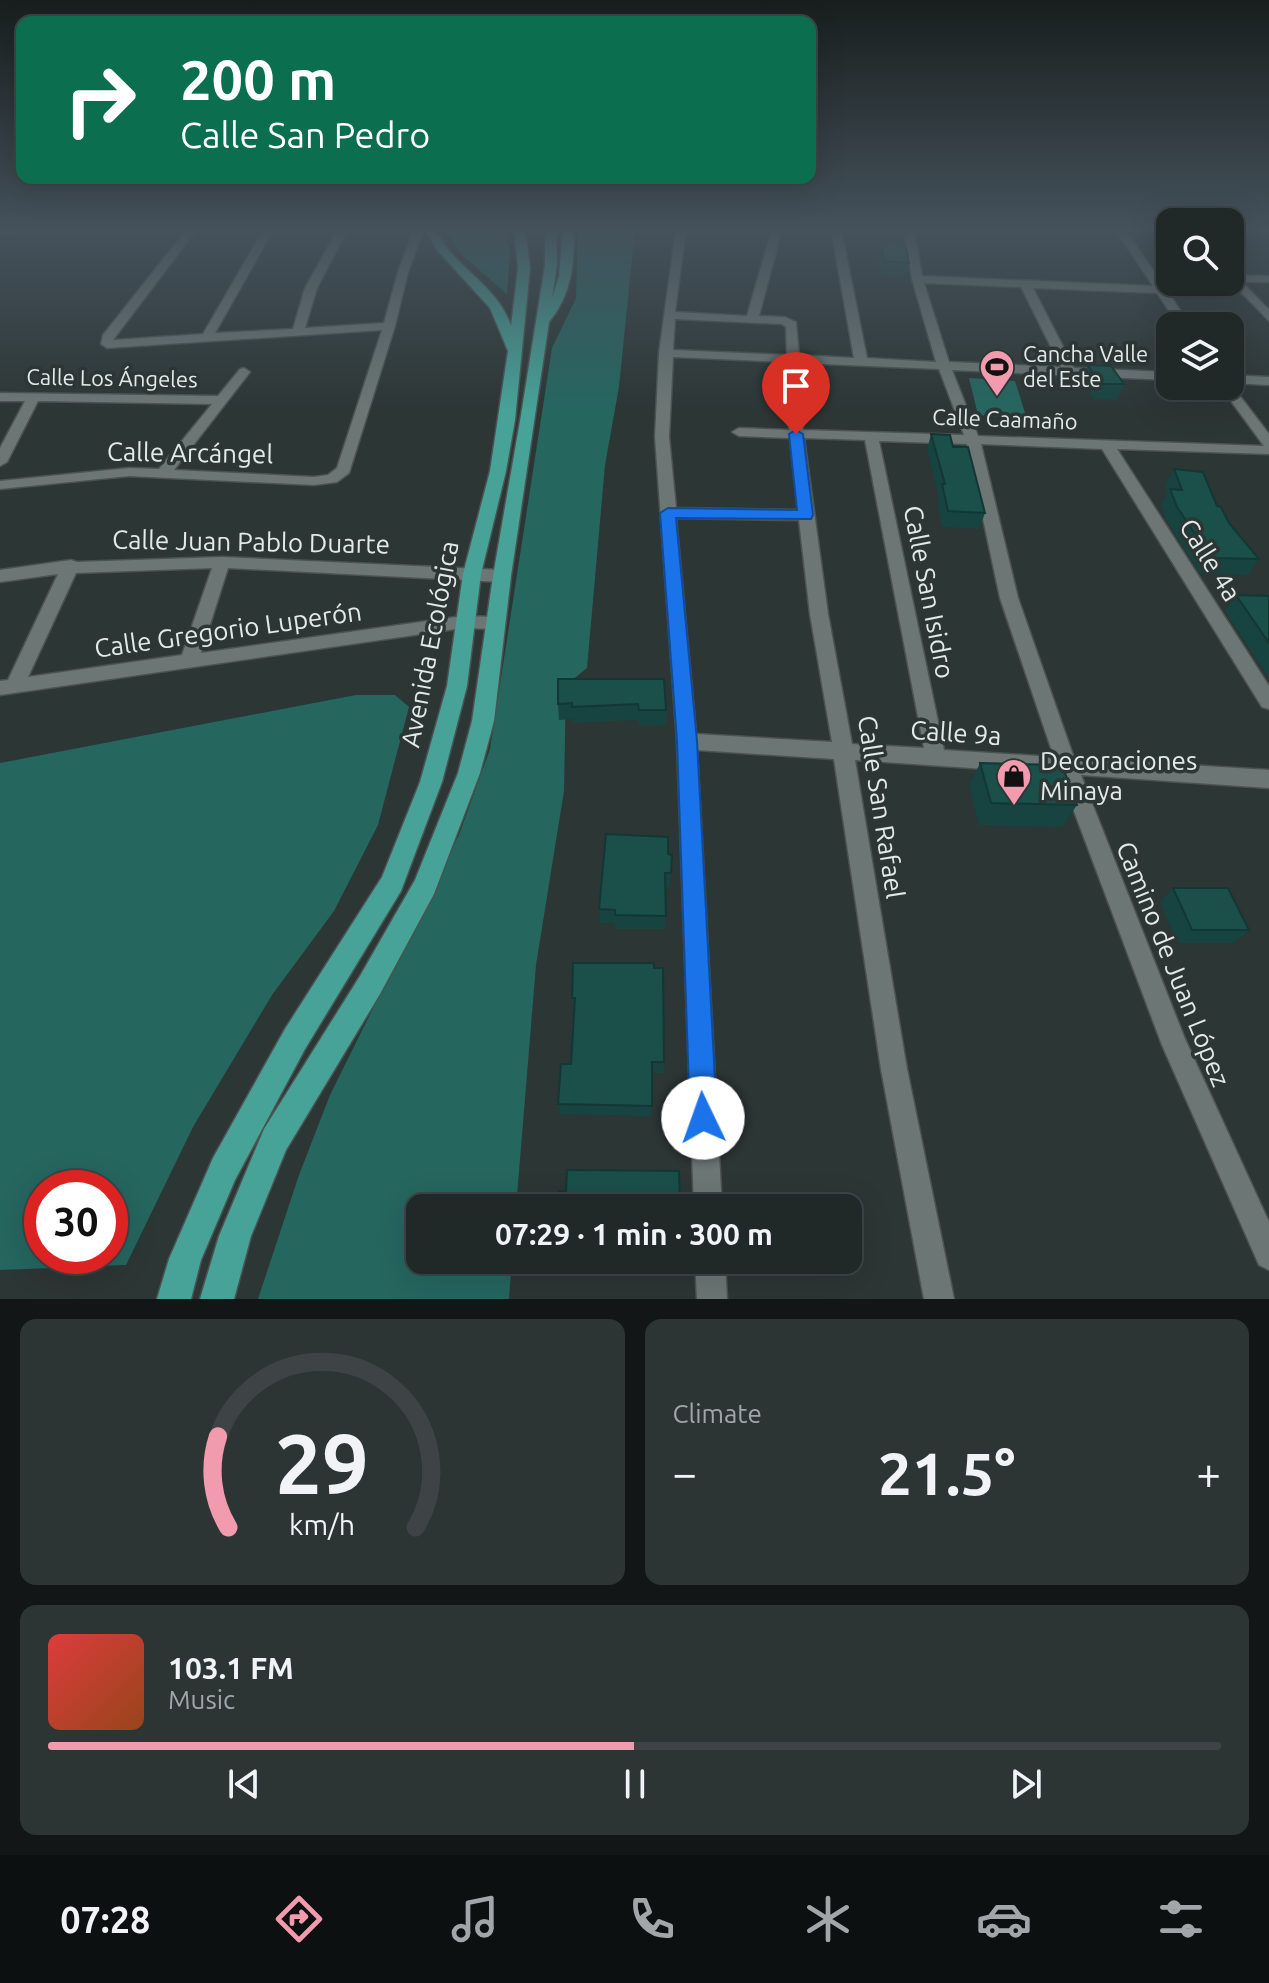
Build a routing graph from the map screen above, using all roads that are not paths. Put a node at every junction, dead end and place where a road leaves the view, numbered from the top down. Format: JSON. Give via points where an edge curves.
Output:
{"nodes":[{"id":1,"x":145,"y":290,"type":"edge"},
{"id":2,"x":234,"y":290,"type":"edge"},
{"id":3,"x":311,"y":290,"type":"edge"},
{"id":4,"x":398,"y":290,"type":"edge"},
{"id":5,"x":480,"y":290,"type":"edge"},
{"id":6,"x":522,"y":290,"type":"edge"},
{"id":7,"x":548,"y":290,"type":"edge"},
{"id":8,"x":564,"y":290,"type":"edge"},
{"id":9,"x":673,"y":290,"type":"edge"},
{"id":10,"x":760,"y":290,"type":"edge"},
{"id":11,"x":847,"y":290,"type":"edge"},
{"id":12,"x":920,"y":290,"type":"edge"},
{"id":13,"x":1028,"y":290,"type":"edge"},
{"id":14,"x":1244,"y":291,"type":"edge"},
{"id":15,"x":669,"y":315,"type":"junction"},
{"id":16,"x":1269,"y":317,"type":"edge"},
{"id":17,"x":752,"y":319,"type":"junction"},
{"id":18,"x":543,"y":322,"type":"junction"},
{"id":19,"x":389,"y":326,"type":"junction"},
{"id":20,"x":298,"y":331,"type":"junction"},
{"id":21,"x":207,"y":337,"type":"junction"},
{"id":22,"x":515,"y":351,"type":"junction"},
{"id":23,"x":665,"y":353,"type":"junction"},
{"id":24,"x":795,"y":360,"type":"junction"},
{"id":25,"x":861,"y":362,"type":"junction"},
{"id":26,"x":944,"y":366,"type":"junction"},
{"id":27,"x":1069,"y":371,"type":"junction"},
{"id":28,"x":244,"y":372,"type":"dead end"},
{"id":29,"x":1156,"y":375,"type":"edge"},
{"id":30,"x":1244,"y":380,"type":"edge"},
{"id":31,"x":1269,"y":381,"type":"edge"},
{"id":32,"x":34,"y":396,"type":"junction"},
{"id":33,"x":0,"y":397,"type":"edge"},
{"id":34,"x":224,"y":400,"type":"junction"},
{"id":35,"x":1239,"y":400,"type":"edge"},
{"id":36,"x":1263,"y":427,"type":"edge"},
{"id":37,"x":739,"y":432,"type":"dead end"},
{"id":38,"x":796,"y":434,"type":"junction"},
{"id":39,"x":871,"y":437,"type":"junction"},
{"id":40,"x":973,"y":440,"type":"junction"},
{"id":41,"x":1269,"y":443,"type":"edge"},
{"id":42,"x":1107,"y":445,"type":"junction"},
{"id":43,"x":1269,"y":450,"type":"edge"},
{"id":44,"x":0,"y":462,"type":"edge"},
{"id":45,"x":163,"y":474,"type":"junction"},
{"id":46,"x":0,"y":485,"type":"edge"},
{"id":47,"x":668,"y":513,"type":"junction"},
{"id":48,"x":806,"y":515,"type":"junction"},
{"id":49,"x":222,"y":562,"type":"junction"},
{"id":50,"x":71,"y":565,"type":"junction"},
{"id":51,"x":472,"y":574,"type":"junction"},
{"id":52,"x":0,"y":576,"type":"edge"},
{"id":53,"x":502,"y":576,"type":"junction"},
{"id":54,"x":463,"y":622,"type":"junction"},
{"id":55,"x":496,"y":623,"type":"junction"},
{"id":56,"x":189,"y":661,"type":"junction"},
{"id":57,"x":7,"y":687,"type":"edge"},
{"id":58,"x":1269,"y":702,"type":"edge"},
{"id":59,"x":687,"y":741,"type":"junction"},
{"id":60,"x":844,"y":751,"type":"junction"},
{"id":61,"x":936,"y":758,"type":"junction"},
{"id":62,"x":1067,"y":766,"type":"junction"},
{"id":63,"x":1269,"y":779,"type":"edge"},
{"id":64,"x":707,"y":1194,"type":"edge"},
{"id":65,"x":1269,"y":1255,"type":"edge"},
{"id":66,"x":711,"y":1274,"type":"edge"},
{"id":67,"x":174,"y":1299,"type":"edge"},
{"id":68,"x":217,"y":1299,"type":"edge"},
{"id":69,"x":712,"y":1299,"type":"edge"},
{"id":70,"x":939,"y":1299,"type":"edge"}],
"edges":[{"from":1,"to":21,"type":"street","via":[[107,344]]},
{"from":2,"to":21,"type":"street"},
{"from":3,"to":20,"type":"street"},
{"from":4,"to":19,"type":"street"},
{"from":5,"to":22,"type":"main road","via":[[498,309]]},
{"from":6,"to":22,"type":"main road","name":"Avenida Ecológica"},
{"from":7,"to":18,"type":"main road"},
{"from":8,"to":18,"type":"main road"},
{"from":9,"to":15,"type":"street"},
{"from":10,"to":17,"type":"street"},
{"from":11,"to":25,"type":"street"},
{"from":12,"to":26,"type":"street","name":"Camino de Juan López"},
{"from":13,"to":27,"type":"street"},
{"from":14,"to":16,"type":"street"},
{"from":15,"to":17,"type":"street"},
{"from":15,"to":23,"type":"street"},
{"from":17,"to":24,"type":"street","name":"Calle San Rafael","via":[[789,322]]},
{"from":18,"to":53,"type":"main road"},
{"from":19,"to":20,"type":"street"},
{"from":19,"to":45,"type":"street","name":"Calle Arcángel","via":[[344,470],[332,479]]},
{"from":20,"to":21,"type":"street"},
{"from":22,"to":51,"type":"main road","name":"Avenida Ecológica","via":[[498,471]]},
{"from":23,"to":24,"type":"street"},
{"from":23,"to":47,"type":"street","via":[[662,437]]},
{"from":24,"to":25,"type":"street"},
{"from":24,"to":38,"type":"street","name":"Calle San Rafael"},
{"from":25,"to":26,"type":"street"},
{"from":26,"to":27,"type":"street"},
{"from":26,"to":40,"type":"street","name":"Camino de Juan López"},
{"from":27,"to":29,"type":"street"},
{"from":28,"to":34,"type":"street"},
{"from":30,"to":31,"type":"street"},
{"from":32,"to":33,"type":"street","name":"Calle Los Ángeles"},
{"from":32,"to":34,"type":"street","name":"Calle Los Ángeles"},
{"from":32,"to":44,"type":"street"},
{"from":34,"to":45,"type":"street"},
{"from":35,"to":36,"type":"street"},
{"from":36,"to":41,"type":"street"},
{"from":37,"to":38,"type":"street","name":"Calle Caamaño"},
{"from":38,"to":39,"type":"street","name":"Calle Caamaño"},
{"from":38,"to":48,"type":"street","name":"Calle San Rafael"},
{"from":39,"to":40,"type":"street","name":"Calle Caamaño"},
{"from":39,"to":61,"type":"street","name":"Calle San Isidro"},
{"from":40,"to":42,"type":"street","name":"Calle Caamaño"},
{"from":40,"to":62,"type":"street","name":"Camino de Juan López","via":[[1009,598]]},
{"from":42,"to":43,"type":"street","name":"Calle Caamaño"},
{"from":42,"to":58,"type":"street","name":"Calle 4a"},
{"from":45,"to":46,"type":"street","name":"Calle Arcángel","via":[[129,472]]},
{"from":47,"to":48,"type":"street"},
{"from":47,"to":59,"type":"street"},
{"from":48,"to":60,"type":"street","name":"Calle San Rafael"},
{"from":49,"to":50,"type":"street","name":"Calle Juan Pablo Duarte"},
{"from":49,"to":51,"type":"street","name":"Calle Juan Pablo Duarte"},
{"from":49,"to":56,"type":"street"},
{"from":50,"to":52,"type":"street","name":"Calle Juan Pablo Duarte"},
{"from":50,"to":57,"type":"street"},
{"from":51,"to":53,"type":"street","name":"Calle Juan Pablo Duarte"},
{"from":51,"to":54,"type":"main road","name":"Avenida Ecológica"},
{"from":53,"to":55,"type":"main road"},
{"from":54,"to":55,"type":"street","name":"Calle Gregorio Luperón"},
{"from":54,"to":56,"type":"street","name":"Calle Gregorio Luperón"},
{"from":54,"to":67,"type":"main road","name":"Avenida Ecológica","via":[[457,686],[440,754],[392,883],[249,1121],[185,1259]]},
{"from":55,"to":68,"type":"main road","via":[[483,721],[469,773],[425,886],[275,1140],[235,1236]]},
{"from":56,"to":57,"type":"street","name":"Calle Gregorio Luperón"},
{"from":59,"to":60,"type":"street","name":"Calle 9a"},
{"from":59,"to":64,"type":"street"},
{"from":60,"to":61,"type":"street","name":"Calle 9a"},
{"from":60,"to":70,"type":"street","name":"Calle San Rafael","via":[[894,1069]]},
{"from":61,"to":62,"type":"street","name":"Calle 9a"},
{"from":62,"to":63,"type":"street","name":"Calle 9a"},
{"from":62,"to":65,"type":"street","name":"Camino de Juan López","via":[[1175,1045]]},
{"from":66,"to":69,"type":"street"}]}
